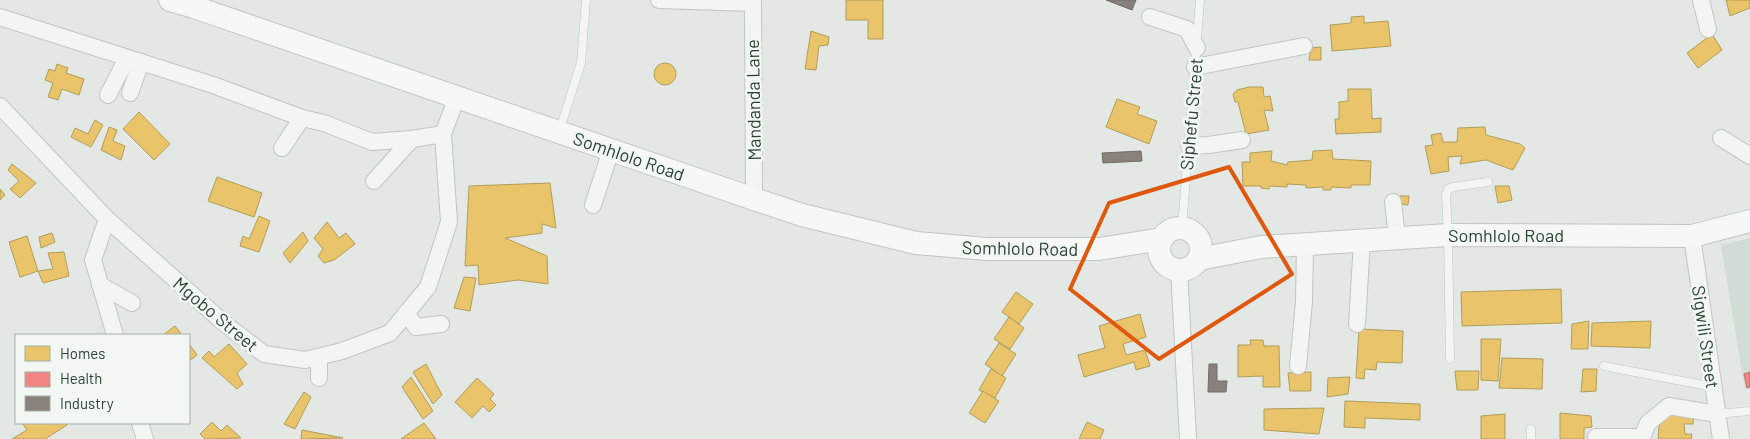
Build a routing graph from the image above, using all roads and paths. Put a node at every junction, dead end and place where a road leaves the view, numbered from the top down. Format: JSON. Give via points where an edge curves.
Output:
{"nodes":[{"id":1,"x":170,"y":0,"type":"edge"},
{"id":2,"x":586,"y":0,"type":"edge"},
{"id":3,"x":659,"y":0,"type":"edge"},
{"id":4,"x":1200,"y":0,"type":"edge"},
{"id":5,"x":1701,"y":0,"type":"edge"},
{"id":6,"x":753,"y":2,"type":"edge"},
{"id":7,"x":1150,"y":16,"type":"dead end"},
{"id":8,"x":0,"y":18,"type":"edge"},
{"id":9,"x":1708,"y":29,"type":"dead end"},
{"id":10,"x":1304,"y":46,"type":"dead end"},
{"id":11,"x":1197,"y":48,"type":"junction"},
{"id":12,"x":134,"y":60,"type":"junction"},
{"id":13,"x":1196,"y":67,"type":"junction"},
{"id":14,"x":130,"y":93,"type":"dead end"},
{"id":15,"x":108,"y":96,"type":"dead end"},
{"id":16,"x":457,"y":97,"type":"junction"},
{"id":17,"x":0,"y":106,"type":"edge"},
{"id":18,"x":302,"y":118,"type":"junction"},
{"id":19,"x":559,"y":132,"type":"junction"},
{"id":20,"x":443,"y":134,"type":"junction"},
{"id":21,"x":1722,"y":138,"type":"dead end"},
{"id":22,"x":412,"y":139,"type":"junction"},
{"id":23,"x":1242,"y":140,"type":"dead end"},
{"id":24,"x":1189,"y":146,"type":"junction"},
{"id":25,"x":282,"y":148,"type":"dead end"},
{"id":26,"x":611,"y":150,"type":"junction"},
{"id":27,"x":1750,"y":156,"type":"edge"},
{"id":28,"x":374,"y":182,"type":"dead end"},
{"id":29,"x":1488,"y":182,"type":"dead end"},
{"id":30,"x":754,"y":199,"type":"junction"},
{"id":31,"x":1393,"y":202,"type":"dead end"},
{"id":32,"x":593,"y":205,"type":"dead end"},
{"id":33,"x":108,"y":219,"type":"junction"},
{"id":34,"x":1750,"y":220,"type":"edge"},
{"id":35,"x":1190,"y":232,"type":"junction"},
{"id":36,"x":1448,"y":235,"type":"junction"},
{"id":37,"x":1692,"y":236,"type":"junction"},
{"id":38,"x":1162,"y":238,"type":"junction"},
{"id":39,"x":1397,"y":238,"type":"junction"},
{"id":40,"x":1362,"y":240,"type":"junction"},
{"id":41,"x":1305,"y":244,"type":"junction"},
{"id":42,"x":1260,"y":247,"type":"junction"},
{"id":43,"x":1099,"y":249,"type":"junction"},
{"id":44,"x":1199,"y":259,"type":"junction"},
{"id":45,"x":1171,"y":265,"type":"junction"},
{"id":46,"x":100,"y":286,"type":"junction"},
{"id":47,"x":132,"y":303,"type":"dead end"},
{"id":48,"x":406,"y":313,"type":"junction"},
{"id":49,"x":441,"y":324,"type":"dead end"},
{"id":50,"x":1357,"y":324,"type":"dead end"},
{"id":51,"x":114,"y":334,"type":"edge"},
{"id":52,"x":319,"y":357,"type":"junction"},
{"id":53,"x":1450,"y":359,"type":"dead end"},
{"id":54,"x":1298,"y":366,"type":"dead end"},
{"id":55,"x":1604,"y":366,"type":"dead end"},
{"id":56,"x":319,"y":378,"type":"dead end"},
{"id":57,"x":1713,"y":387,"type":"junction"},
{"id":58,"x":1750,"y":411,"type":"edge"},
{"id":59,"x":1717,"y":414,"type":"junction"},
{"id":60,"x":140,"y":424,"type":"edge"},
{"id":61,"x":1531,"y":429,"type":"dead end"},
{"id":62,"x":1596,"y":437,"type":"dead end"},
{"id":63,"x":145,"y":439,"type":"edge"},
{"id":64,"x":1188,"y":439,"type":"edge"},
{"id":65,"x":1531,"y":439,"type":"edge"},
{"id":66,"x":1721,"y":439,"type":"edge"}],
"edges":[{"from":1,"to":16,"type":"main road","name":"Somhlolo Road"},
{"from":2,"to":19,"type":"lane","via":[[581,63]]},
{"from":3,"to":6,"type":"street"},
{"from":4,"to":11,"type":"lane","name":"Siphefu Street"},
{"from":5,"to":9,"type":"street"},
{"from":6,"to":30,"type":"street","name":"Mandanda Lane"},
{"from":7,"to":11,"type":"street","via":[[1187,29]]},
{"from":8,"to":12,"type":"street"},
{"from":10,"to":13,"type":"street"},
{"from":11,"to":13,"type":"lane","name":"Siphefu Street"},
{"from":12,"to":14,"type":"street"},
{"from":12,"to":15,"type":"street"},
{"from":12,"to":18,"type":"street"},
{"from":13,"to":24,"type":"lane","name":"Siphefu Street"},
{"from":16,"to":19,"type":"main road","name":"Somhlolo Road"},
{"from":16,"to":20,"type":"street","name":"Mgobo Street"},
{"from":17,"to":33,"type":"street","name":"Mgobo Street"},
{"from":18,"to":22,"type":"street","via":[[372,142]]},
{"from":18,"to":25,"type":"street"},
{"from":19,"to":26,"type":"main road","name":"Somhlolo Road"},
{"from":20,"to":22,"type":"street"},
{"from":20,"to":48,"type":"street","name":"Mgobo Street","via":[[449,222],[428,287]]},
{"from":21,"to":27,"type":"street"},
{"from":22,"to":28,"type":"street"},
{"from":23,"to":24,"type":"street"},
{"from":24,"to":35,"type":"lane","name":"Siphefu Street"},
{"from":26,"to":30,"type":"main road","name":"Somhlolo Road"},
{"from":26,"to":32,"type":"street"},
{"from":29,"to":36,"type":"lane","via":[[1448,189]]},
{"from":30,"to":43,"type":"main road","name":"Somhlolo Road","via":[[802,215],[916,243],[987,249]]},
{"from":31,"to":39,"type":"street"},
{"from":33,"to":46,"type":"street","via":[[94,260]]},
{"from":33,"to":52,"type":"street","name":"Mgobo Street","via":[[224,323],[264,354],[305,360]]},
{"from":34,"to":37,"type":"main road","name":"Somhlolo Road"},
{"from":35,"to":38,"type":"main road","name":"Somhlolo Road","via":[[1170,230]]},
{"from":35,"to":42,"type":"main road","name":"Somhlolo Road"},
{"from":35,"to":44,"type":"main road","via":[[1201,247]]},
{"from":36,"to":37,"type":"main road","name":"Somhlolo Road"},
{"from":36,"to":39,"type":"main road","name":"Somhlolo Road"},
{"from":36,"to":53,"type":"lane"},
{"from":37,"to":57,"type":"street","name":"Sigwili Street"},
{"from":38,"to":43,"type":"main road","name":"Somhlolo Road"},
{"from":38,"to":45,"type":"main road","via":[[1160,250]]},
{"from":39,"to":40,"type":"main road","name":"Somhlolo Road"},
{"from":40,"to":41,"type":"main road","name":"Somhlolo Road"},
{"from":40,"to":50,"type":"street"},
{"from":41,"to":42,"type":"main road","name":"Somhlolo Road"},
{"from":41,"to":54,"type":"street"},
{"from":42,"to":44,"type":"main road","name":"Somhlolo Road"},
{"from":43,"to":45,"type":"main road","name":"Somhlolo Road"},
{"from":44,"to":45,"type":"main road","name":"Somhlolo Road","via":[[1190,267]]},
{"from":45,"to":64,"type":"street"},
{"from":46,"to":47,"type":"street"},
{"from":46,"to":51,"type":"street"},
{"from":48,"to":49,"type":"street","via":[[416,327]]},
{"from":48,"to":52,"type":"street","name":"Mgobo Street","via":[[390,333]]},
{"from":52,"to":56,"type":"street"},
{"from":55,"to":57,"type":"lane"},
{"from":57,"to":59,"type":"street","name":"Sigwili Street"},
{"from":58,"to":59,"type":"lane"},
{"from":59,"to":62,"type":"street","via":[[1670,406],[1648,423],[1642,437]]},
{"from":59,"to":66,"type":"street","name":"Sigwili Street"},
{"from":60,"to":63,"type":"street"},
{"from":61,"to":65,"type":"lane"}]}
